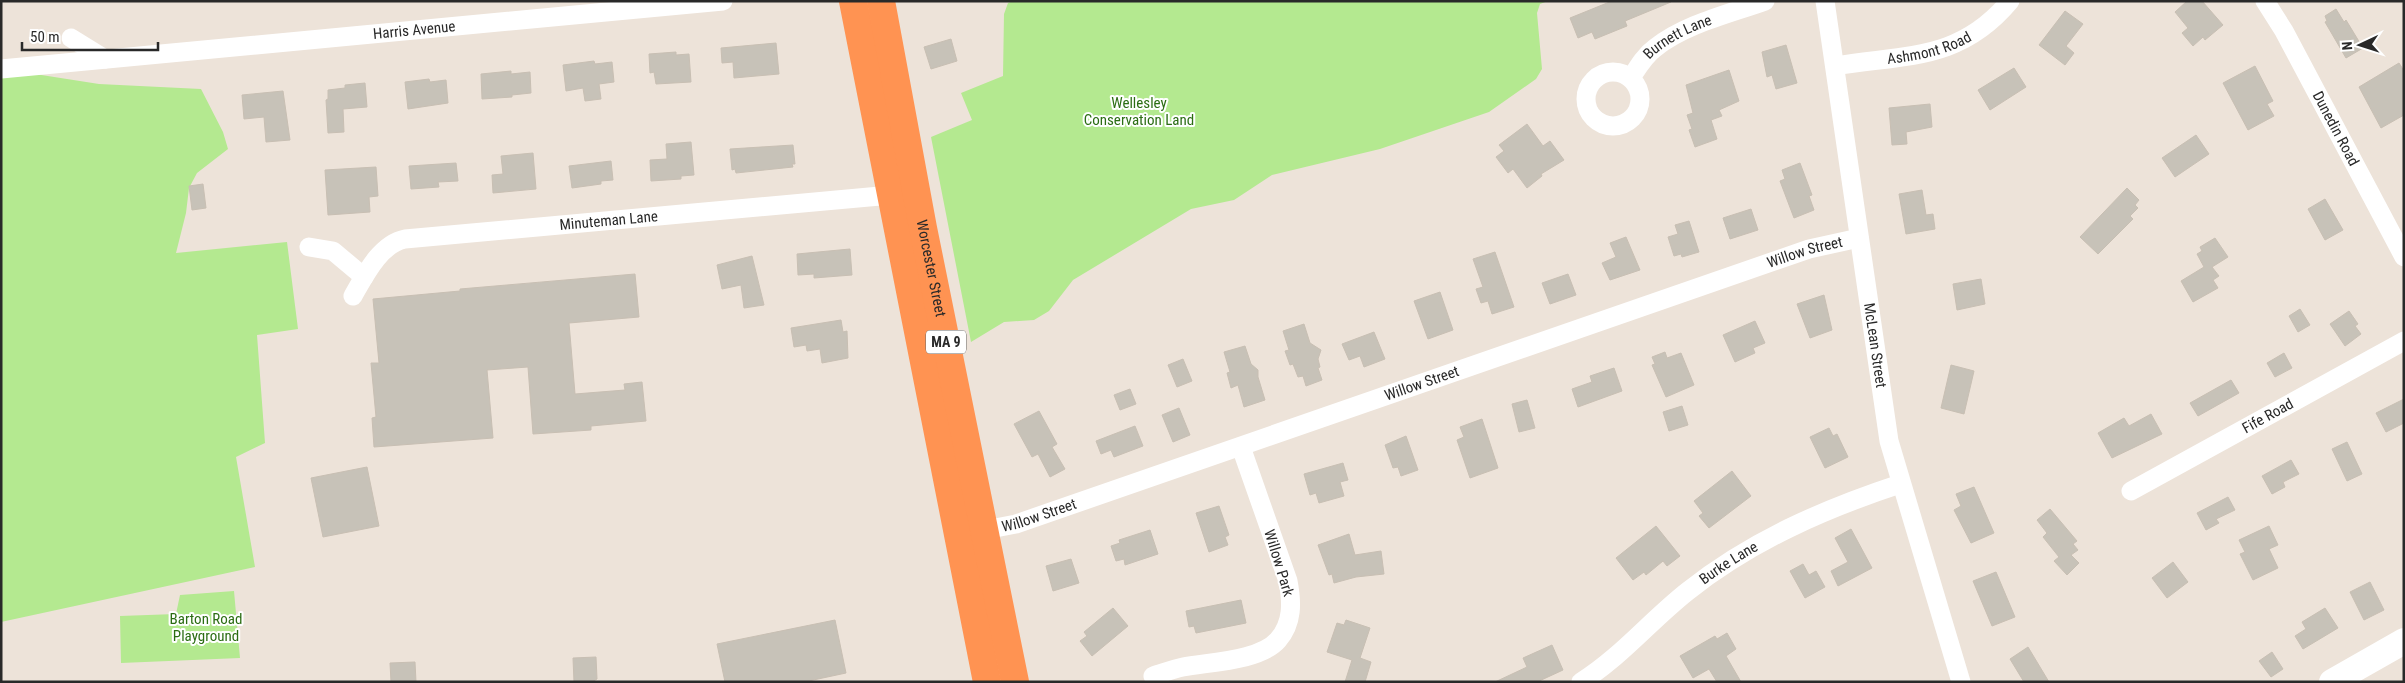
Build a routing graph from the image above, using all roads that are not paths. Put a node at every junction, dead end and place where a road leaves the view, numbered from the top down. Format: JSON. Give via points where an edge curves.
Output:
{"nodes":[{"id":1,"x":723,"y":1,"type":"edge"},
{"id":2,"x":853,"y":1,"type":"edge"},
{"id":3,"x":881,"y":1,"type":"edge"},
{"id":4,"x":1765,"y":1,"type":"edge"},
{"id":5,"x":1825,"y":1,"type":"edge"},
{"id":6,"x":2010,"y":1,"type":"edge"},
{"id":7,"x":2265,"y":1,"type":"edge"},
{"id":8,"x":71,"y":38,"type":"dead end"},
{"id":9,"x":105,"y":59,"type":"junction"},
{"id":10,"x":1835,"y":66,"type":"junction"},
{"id":11,"x":1,"y":69,"type":"edge"},
{"id":12,"x":1631,"y":78,"type":"dead end"},
{"id":13,"x":891,"y":195,"type":"junction"},
{"id":14,"x":1859,"y":238,"type":"junction"},
{"id":15,"x":309,"y":248,"type":"dead end"},
{"id":16,"x":2404,"y":257,"type":"edge"},
{"id":17,"x":364,"y":277,"type":"junction"},
{"id":18,"x":353,"y":296,"type":"dead end"},
{"id":19,"x":2404,"y":340,"type":"edge"},
{"id":20,"x":1241,"y":447,"type":"junction"},
{"id":21,"x":1900,"y":484,"type":"junction"},
{"id":22,"x":2131,"y":491,"type":"dead end"},
{"id":23,"x":985,"y":530,"type":"junction"},
{"id":24,"x":2404,"y":641,"type":"edge"},
{"id":25,"x":1153,"y":676,"type":"dead end"},
{"id":26,"x":987,"y":682,"type":"edge"},
{"id":27,"x":1015,"y":682,"type":"edge"},
{"id":28,"x":1581,"y":682,"type":"edge"},
{"id":29,"x":1961,"y":682,"type":"edge"},
{"id":30,"x":2332,"y":682,"type":"edge"}],
"edges":[{"from":1,"to":9,"type":"street","name":"Harris Avenue"},
{"from":2,"to":13,"type":"highway","name":"Worcester Street","number":"MA 9"},
{"from":3,"to":23,"type":"highway","name":"Worcester Street","number":"MA 9","via":[[923,228]]},
{"from":4,"to":12,"type":"street","name":"Burnett Lane","via":[[1664,41],[1646,56]]},
{"from":5,"to":10,"type":"street","name":"McLean Street"},
{"from":6,"to":10,"type":"street","name":"Ashmont Road","via":[[1983,28],[1948,48]]},
{"from":7,"to":16,"type":"street","name":"Dunedin Road"},
{"from":8,"to":9,"type":"street"},
{"from":9,"to":11,"type":"street","name":"Harris Avenue"},
{"from":10,"to":14,"type":"street","name":"McLean Street"},
{"from":13,"to":17,"type":"street","name":"Minuteman Lane","via":[[398,240],[387,248]]},
{"from":13,"to":26,"type":"highway","name":"Worcester Street","number":"MA 9"},
{"from":14,"to":20,"type":"street","name":"Willow Street","via":[[1810,249]]},
{"from":14,"to":21,"type":"street","name":"McLean Street","via":[[1886,423]]},
{"from":15,"to":17,"type":"street","via":[[333,250]]},
{"from":17,"to":18,"type":"street","name":"Minuteman Lane"},
{"from":19,"to":22,"type":"street","name":"Fife Road"},
{"from":20,"to":23,"type":"street","name":"Willow Street","via":[[1016,524]]},
{"from":20,"to":25,"type":"street","name":"Willow Park","via":[[1288,581],[1292,604],[1288,623],[1278,641],[1262,650]]},
{"from":21,"to":28,"type":"street","name":"Burke Lane","via":[[1819,513],[1733,560],[1687,592],[1606,665]]},
{"from":21,"to":29,"type":"street","name":"McLean Street"},
{"from":23,"to":27,"type":"highway","name":"Worcester Street","number":"MA 9"},
{"from":24,"to":30,"type":"street"}]}
